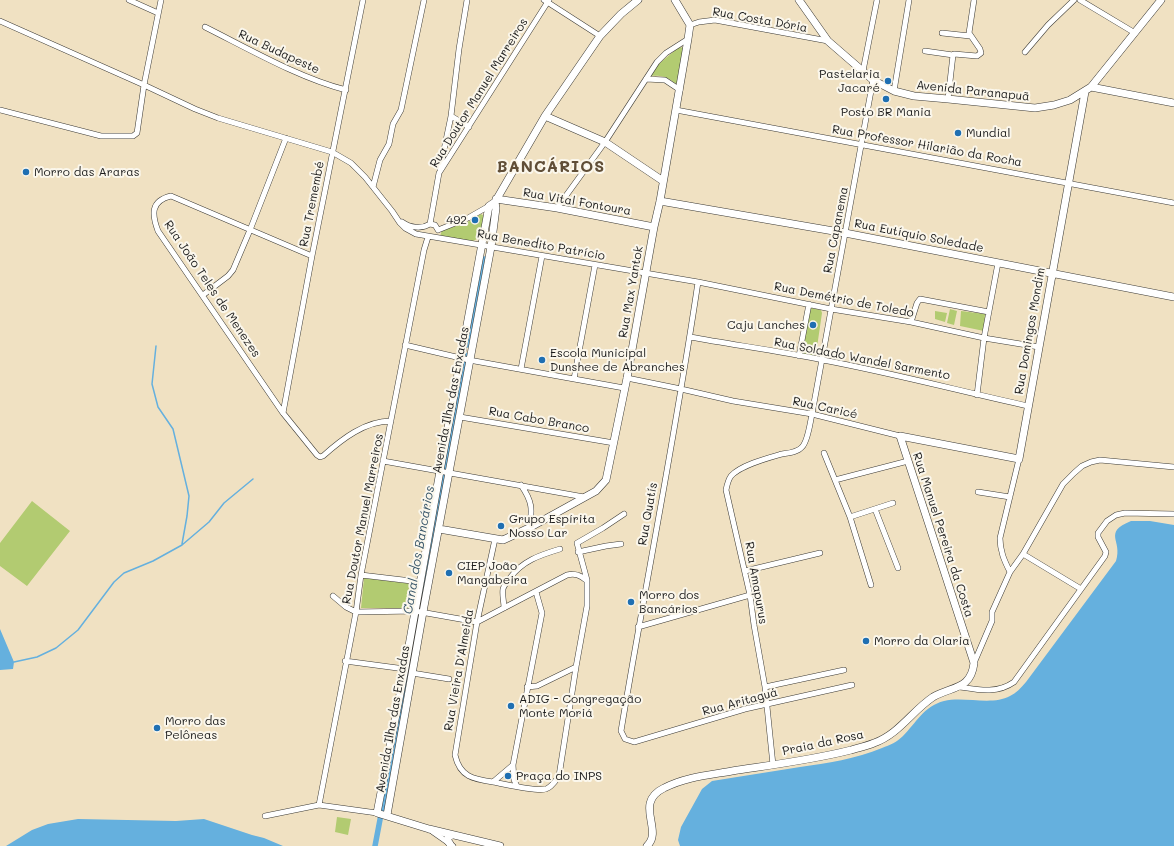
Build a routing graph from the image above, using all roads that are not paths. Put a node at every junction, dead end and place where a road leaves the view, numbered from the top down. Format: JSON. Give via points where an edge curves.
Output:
{"nodes":[{"id":1,"x":130,"y":0,"type":"edge"},
{"id":2,"x":161,"y":0,"type":"edge"},
{"id":3,"x":424,"y":0,"type":"edge"},
{"id":4,"x":467,"y":0,"type":"edge"},
{"id":5,"x":638,"y":0,"type":"edge"},
{"id":6,"x":675,"y":0,"type":"edge"},
{"id":7,"x":799,"y":0,"type":"edge"},
{"id":8,"x":877,"y":0,"type":"edge"},
{"id":9,"x":909,"y":0,"type":"edge"},
{"id":10,"x":974,"y":0,"type":"edge"},
{"id":11,"x":1074,"y":0,"type":"edge"},
{"id":12,"x":1080,"y":0,"type":"edge"},
{"id":13,"x":1161,"y":0,"type":"edge"},
{"id":14,"x":361,"y":1,"type":"edge"},
{"id":15,"x":547,"y":1,"type":"edge"},
{"id":16,"x":158,"y":13,"type":"junction"},
{"id":17,"x":0,"y":21,"type":"edge"},
{"id":18,"x":690,"y":24,"type":"junction"},
{"id":19,"x":205,"y":28,"type":"dead end"},
{"id":20,"x":942,"y":33,"type":"dead end"},
{"id":21,"x":1134,"y":33,"type":"junction"},
{"id":22,"x":600,"y":36,"type":"junction"},
{"id":23,"x":970,"y":36,"type":"junction"},
{"id":24,"x":688,"y":39,"type":"junction"},
{"id":25,"x":828,"y":41,"type":"junction"},
{"id":26,"x":925,"y":51,"type":"dead end"},
{"id":27,"x":1025,"y":52,"type":"dead end"},
{"id":28,"x":953,"y":55,"type":"junction"},
{"id":29,"x":863,"y":71,"type":"junction"},
{"id":30,"x":646,"y":79,"type":"junction"},
{"id":31,"x":874,"y":80,"type":"junction"},
{"id":32,"x":144,"y":85,"type":"junction"},
{"id":33,"x":1091,"y":86,"type":"junction"},
{"id":34,"x":346,"y":90,"type":"junction"},
{"id":35,"x":680,"y":90,"type":"junction"},
{"id":36,"x":894,"y":90,"type":"junction"},
{"id":37,"x":948,"y":98,"type":"junction"},
{"id":38,"x":1174,"y":103,"type":"edge"},
{"id":39,"x":0,"y":110,"type":"edge"},
{"id":40,"x":676,"y":110,"type":"junction"},
{"id":41,"x":451,"y":116,"type":"junction"},
{"id":42,"x":545,"y":116,"type":"junction"},
{"id":43,"x":469,"y":127,"type":"junction"},
{"id":44,"x":286,"y":138,"type":"junction"},
{"id":45,"x":605,"y":142,"type":"junction"},
{"id":46,"x":862,"y":144,"type":"junction"},
{"id":47,"x":332,"y":152,"type":"junction"},
{"id":48,"x":439,"y":173,"type":"junction"},
{"id":49,"x":663,"y":182,"type":"junction"},
{"id":50,"x":1068,"y":182,"type":"junction"},
{"id":51,"x":373,"y":187,"type":"junction"},
{"id":52,"x":660,"y":201,"type":"junction"},
{"id":53,"x":1174,"y":202,"type":"edge"},
{"id":54,"x":494,"y":204,"type":"junction"},
{"id":55,"x":557,"y":208,"type":"junction"},
{"id":56,"x":396,"y":218,"type":"junction"},
{"id":57,"x":428,"y":226,"type":"junction"},
{"id":58,"x":654,"y":227,"type":"junction"},
{"id":59,"x":250,"y":230,"type":"junction"},
{"id":60,"x":438,"y":230,"type":"junction"},
{"id":61,"x":846,"y":233,"type":"junction"},
{"id":62,"x":429,"y":237,"type":"junction"},
{"id":63,"x":482,"y":245,"type":"junction"},
{"id":64,"x":492,"y":247,"type":"junction"},
{"id":65,"x":312,"y":256,"type":"junction"},
{"id":66,"x":542,"y":256,"type":"junction"},
{"id":67,"x":998,"y":263,"type":"junction"},
{"id":68,"x":595,"y":265,"type":"junction"},
{"id":69,"x":646,"y":274,"type":"junction"},
{"id":70,"x":1052,"y":274,"type":"junction"},
{"id":71,"x":698,"y":282,"type":"junction"},
{"id":72,"x":203,"y":295,"type":"junction"},
{"id":73,"x":1174,"y":297,"type":"edge"},
{"id":74,"x":809,"y":304,"type":"junction"},
{"id":75,"x":831,"y":308,"type":"junction"},
{"id":76,"x":989,"y":312,"type":"junction"},
{"id":77,"x":911,"y":322,"type":"junction"},
{"id":78,"x":690,"y":337,"type":"junction"},
{"id":79,"x":984,"y":338,"type":"junction"},
{"id":80,"x":405,"y":345,"type":"junction"},
{"id":81,"x":1039,"y":347,"type":"junction"},
{"id":82,"x":799,"y":356,"type":"junction"},
{"id":83,"x":461,"y":358,"type":"junction"},
{"id":84,"x":470,"y":360,"type":"junction"},
{"id":85,"x":822,"y":360,"type":"junction"},
{"id":86,"x":521,"y":369,"type":"junction"},
{"id":87,"x":627,"y":378,"type":"junction"},
{"id":88,"x":574,"y":379,"type":"junction"},
{"id":89,"x":624,"y":388,"type":"junction"},
{"id":90,"x":681,"y":389,"type":"junction"},
{"id":91,"x":977,"y":394,"type":"junction"},
{"id":92,"x":1028,"y":406,"type":"junction"},
{"id":93,"x":284,"y":413,"type":"junction"},
{"id":94,"x":812,"y":414,"type":"junction"},
{"id":95,"x":460,"y":417,"type":"junction"},
{"id":96,"x":391,"y":421,"type":"junction"},
{"id":97,"x":900,"y":436,"type":"junction"},
{"id":98,"x":614,"y":443,"type":"junction"},
{"id":99,"x":796,"y":451,"type":"joint"},
{"id":100,"x":824,"y":453,"type":"dead end"},
{"id":101,"x":1019,"y":459,"type":"junction"},
{"id":102,"x":384,"y":461,"type":"junction"},
{"id":103,"x":908,"y":461,"type":"junction"},
{"id":104,"x":1174,"y":467,"type":"edge"},
{"id":105,"x":445,"y":472,"type":"junction"},
{"id":106,"x":835,"y":480,"type":"junction"},
{"id":107,"x":521,"y":485,"type":"junction"},
{"id":108,"x":978,"y":492,"type":"dead end"},
{"id":109,"x":584,"y":497,"type":"junction"},
{"id":110,"x":1010,"y":497,"type":"junction"},
{"id":111,"x":894,"y":503,"type":"dead end"},
{"id":112,"x":875,"y":509,"type":"junction"},
{"id":113,"x":624,"y":514,"type":"dead end"},
{"id":114,"x":1174,"y":514,"type":"edge"},
{"id":115,"x":850,"y":517,"type":"junction"},
{"id":116,"x":529,"y":528,"type":"junction"},
{"id":117,"x":439,"y":529,"type":"junction"},
{"id":118,"x":495,"y":539,"type":"junction"},
{"id":119,"x":621,"y":544,"type":"dead end"},
{"id":120,"x":560,"y":549,"type":"dead end"},
{"id":121,"x":578,"y":552,"type":"junction"},
{"id":122,"x":820,"y":553,"type":"dead end"},
{"id":123,"x":1023,"y":554,"type":"junction"},
{"id":124,"x":898,"y":568,"type":"dead end"},
{"id":125,"x":745,"y":571,"type":"junction"},
{"id":126,"x":1010,"y":572,"type":"junction"},
{"id":127,"x":361,"y":575,"type":"junction"},
{"id":128,"x":587,"y":580,"type":"junction"},
{"id":129,"x":420,"y":582,"type":"junction"},
{"id":130,"x":871,"y":585,"type":"dead end"},
{"id":131,"x":1081,"y":589,"type":"junction"},
{"id":132,"x":536,"y":592,"type":"junction"},
{"id":133,"x":750,"y":595,"type":"junction"},
{"id":134,"x":333,"y":596,"type":"dead end"},
{"id":135,"x":504,"y":608,"type":"junction"},
{"id":136,"x":356,"y":612,"type":"junction"},
{"id":137,"x":419,"y":612,"type":"junction"},
{"id":138,"x":477,"y":622,"type":"junction"},
{"id":139,"x":638,"y":627,"type":"junction"},
{"id":140,"x":345,"y":661,"type":"junction"},
{"id":141,"x":974,"y":663,"type":"junction"},
{"id":142,"x":576,"y":667,"type":"junction"},
{"id":143,"x":404,"y":669,"type":"junction"},
{"id":144,"x":844,"y":670,"type":"dead end"},
{"id":145,"x":412,"y":673,"type":"junction"},
{"id":146,"x":449,"y":679,"type":"dead end"},
{"id":147,"x":852,"y":685,"type":"dead end"},
{"id":148,"x":527,"y":687,"type":"junction"},
{"id":149,"x":765,"y":687,"type":"junction"},
{"id":150,"x":960,"y":687,"type":"junction"},
{"id":151,"x":767,"y":705,"type":"junction"},
{"id":152,"x":634,"y":742,"type":"joint"},
{"id":153,"x":513,"y":765,"type":"junction"},
{"id":154,"x":773,"y":765,"type":"junction"},
{"id":155,"x":493,"y":782,"type":"junction"},
{"id":156,"x":517,"y":786,"type":"junction"},
{"id":157,"x":319,"y":805,"type":"junction"},
{"id":158,"x":377,"y":813,"type":"junction"},
{"id":159,"x":387,"y":815,"type":"junction"},
{"id":160,"x":265,"y":816,"type":"dead end"},
{"id":161,"x":429,"y":829,"type":"junction"},
{"id":162,"x":452,"y":834,"type":"junction"},
{"id":163,"x":451,"y":845,"type":"edge"},
{"id":164,"x":495,"y":846,"type":"edge"},
{"id":165,"x":647,"y":846,"type":"edge"}],
"edges":[{"from":1,"to":16,"type":"street"},
{"from":2,"to":16,"type":"street"},
{"from":3,"to":51,"type":"street","via":[[402,110],[393,124]]},
{"from":4,"to":41,"type":"street"},
{"from":5,"to":22,"type":"street"},
{"from":6,"to":18,"type":"street"},
{"from":7,"to":25,"type":"street","name":"Avenida Paranapuã"},
{"from":8,"to":29,"type":"street"},
{"from":9,"to":36,"type":"street"},
{"from":10,"to":23,"type":"street"},
{"from":11,"to":27,"type":"street"},
{"from":12,"to":21,"type":"street"},
{"from":13,"to":21,"type":"street","name":"Avenida Paranapuã"},
{"from":14,"to":34,"type":"street","name":"Rua Tremembé"},
{"from":15,"to":22,"type":"street"},
{"from":15,"to":43,"type":"street","name":"Rua Doutor Manuel Marreiros"},
{"from":16,"to":32,"type":"street"},
{"from":17,"to":32,"type":"street","name":"Rua Benedito Patrício"},
{"from":18,"to":24,"type":"street","name":"Rua Max Yantok"},
{"from":18,"to":25,"type":"street","name":"Rua Costa Dória","via":[[715,20]]},
{"from":19,"to":34,"type":"street","name":"Rua Budapeste","via":[[327,86]]},
{"from":20,"to":23,"type":"street"},
{"from":21,"to":33,"type":"street","name":"Avenida Paranapuã"},
{"from":22,"to":42,"type":"street"},
{"from":23,"to":28,"type":"street","via":[[980,49],[980,56]]},
{"from":24,"to":30,"type":"street","via":[[666,53]]},
{"from":24,"to":35,"type":"street","name":"Rua Max Yantok"},
{"from":25,"to":29,"type":"street","name":"Avenida Paranapuã"},
{"from":26,"to":28,"type":"street"},
{"from":28,"to":37,"type":"street"},
{"from":29,"to":31,"type":"street","name":"Avenida Paranapuã"},
{"from":30,"to":35,"type":"street","via":[[665,80]]},
{"from":30,"to":45,"type":"street"},
{"from":31,"to":36,"type":"street","name":"Avenida Paranapuã"},
{"from":31,"to":46,"type":"street","name":"Rua Capanema"},
{"from":32,"to":39,"type":"street","via":[[137,133],[133,136],[101,136]]},
{"from":32,"to":44,"type":"street","name":"Rua Benedito Patrício","via":[[218,118]]},
{"from":33,"to":37,"type":"street","name":"Avenida Paranapuã","via":[[1070,100],[1035,108]]},
{"from":33,"to":38,"type":"street"},
{"from":33,"to":50,"type":"street","name":"Rua Domingos Mondim"},
{"from":34,"to":47,"type":"street","name":"Rua Tremembé"},
{"from":35,"to":40,"type":"street","name":"Rua Max Yantok"},
{"from":36,"to":37,"type":"street","name":"Avenida Paranapuã","via":[[914,96]]},
{"from":40,"to":46,"type":"street","name":"Rua Professor Hilarião da Rocha"},
{"from":40,"to":49,"type":"street","name":"Rua Max Yantok"},
{"from":41,"to":43,"type":"street"},
{"from":41,"to":48,"type":"street"},
{"from":42,"to":45,"type":"street"},
{"from":42,"to":54,"type":"street"},
{"from":43,"to":48,"type":"street","name":"Rua Doutor Manuel Marreiros"},
{"from":44,"to":47,"type":"street","name":"Rua Benedito Patrício"},
{"from":44,"to":59,"type":"street"},
{"from":45,"to":49,"type":"street"},
{"from":45,"to":55,"type":"street"},
{"from":46,"to":50,"type":"street","name":"Rua Professor Hilarião da Rocha"},
{"from":46,"to":61,"type":"street","name":"Rua Capanema"},
{"from":47,"to":51,"type":"street","name":"Rua Benedito Patrício","via":[[351,163]]},
{"from":47,"to":65,"type":"street","name":"Rua Tremembé"},
{"from":48,"to":57,"type":"street","name":"Rua Doutor Manuel Marreiros"},
{"from":49,"to":52,"type":"street","name":"Rua Max Yantok"},
{"from":50,"to":53,"type":"street","name":"Rua Professor Hilarião da Rocha"},
{"from":50,"to":70,"type":"street","name":"Rua Domingos Mondim"},
{"from":51,"to":56,"type":"street","name":"Rua Benedito Patrício"},
{"from":52,"to":58,"type":"street","name":"Rua Max Yantok"},
{"from":52,"to":61,"type":"street","name":"Rua Eutíquio Soledade"},
{"from":54,"to":55,"type":"street","name":"Rua Vital Fontoura"},
{"from":54,"to":60,"type":"street"},
{"from":54,"to":63,"type":"street","name":"Avenida Ilha das Enxadas"},
{"from":54,"to":64,"type":"street","name":"Avenida Ilha das Enxadas"},
{"from":55,"to":58,"type":"street","name":"Rua Vital Fontoura"},
{"from":56,"to":57,"type":"street","via":[[410,227]]},
{"from":56,"to":62,"type":"street","name":"Rua Benedito Patrício","via":[[409,231]]},
{"from":57,"to":60,"type":"street","via":[[435,225]]},
{"from":57,"to":62,"type":"street","via":[[424,232]]},
{"from":58,"to":69,"type":"street","name":"Rua Max Yantok"},
{"from":59,"to":65,"type":"street","name":"Rua João Teles de Menezes"},
{"from":59,"to":72,"type":"street","via":[[231,273]]},
{"from":59,"to":72,"type":"street","name":"Rua João Teles de Menezes","via":[[171,196],[155,205],[154,219],[158,231]]},
{"from":60,"to":62,"type":"street","via":[[437,235]]},
{"from":61,"to":67,"type":"street","name":"Rua Eutíquio Soledade"},
{"from":61,"to":75,"type":"street","name":"Rua Capanema"},
{"from":62,"to":63,"type":"street","name":"Rua Benedito Patrício"},
{"from":62,"to":80,"type":"street","name":"Rua Doutor Manuel Marreiros","via":[[424,250]]},
{"from":63,"to":64,"type":"street","name":"Rua Benedito Patrício"},
{"from":63,"to":83,"type":"street","name":"Avenida Ilha das Enxadas"},
{"from":64,"to":66,"type":"street","name":"Rua Benedito Patrício"},
{"from":64,"to":84,"type":"street","name":"Avenida Ilha das Enxadas"},
{"from":65,"to":93,"type":"street","name":"Rua Tremembé"},
{"from":66,"to":68,"type":"street","name":"Rua Benedito Patrício"},
{"from":66,"to":86,"type":"street"},
{"from":67,"to":70,"type":"street","name":"Rua Eutíquio Soledade"},
{"from":67,"to":76,"type":"street"},
{"from":68,"to":69,"type":"street","name":"Rua Benedito Patrício"},
{"from":68,"to":88,"type":"street"},
{"from":69,"to":71,"type":"street","name":"Rua Demétrio de Toledo"},
{"from":69,"to":87,"type":"street","name":"Rua Max Yantok"},
{"from":70,"to":73,"type":"street","name":"Rua Eutíquio Soledade"},
{"from":70,"to":81,"type":"street","name":"Rua Domingos Mondim"},
{"from":71,"to":74,"type":"street","name":"Rua Demétrio de Toledo"},
{"from":71,"to":78,"type":"street","name":"Rua Quatís"},
{"from":72,"to":93,"type":"street","name":"Rua João Teles de Menezes"},
{"from":74,"to":75,"type":"street","name":"Rua Demétrio de Toledo"},
{"from":74,"to":82,"type":"street"},
{"from":75,"to":77,"type":"street","name":"Rua Demétrio de Toledo"},
{"from":75,"to":85,"type":"street","name":"Rua Capanema"},
{"from":76,"to":77,"type":"street","via":[[920,299]]},
{"from":76,"to":79,"type":"street"},
{"from":77,"to":79,"type":"street","name":"Rua Demétrio de Toledo"},
{"from":78,"to":82,"type":"street","name":"Rua Soldado Wandel Sarmento"},
{"from":78,"to":90,"type":"street","name":"Rua Quatís"},
{"from":79,"to":81,"type":"street","name":"Rua Demétrio de Toledo"},
{"from":79,"to":91,"type":"street"},
{"from":80,"to":83,"type":"street"},
{"from":80,"to":96,"type":"street","name":"Rua Doutor Manuel Marreiros"},
{"from":81,"to":92,"type":"street","name":"Rua Domingos Mondim"},
{"from":82,"to":85,"type":"street","name":"Rua Soldado Wandel Sarmento"},
{"from":83,"to":84,"type":"street"},
{"from":83,"to":105,"type":"street","name":"Avenida Ilha das Enxadas"},
{"from":84,"to":86,"type":"street"},
{"from":84,"to":95,"type":"street","name":"Avenida Ilha das Enxadas"},
{"from":85,"to":91,"type":"street","name":"Rua Soldado Wandel Sarmento"},
{"from":85,"to":94,"type":"street","name":"Rua Capanema"},
{"from":86,"to":88,"type":"street"},
{"from":87,"to":89,"type":"street","name":"Rua Max Yantok"},
{"from":87,"to":90,"type":"street","name":"Rua Caricé"},
{"from":88,"to":89,"type":"street"},
{"from":89,"to":98,"type":"street","name":"Rua Max Yantok"},
{"from":90,"to":94,"type":"street","name":"Rua Caricé","via":[[733,401]]},
{"from":90,"to":139,"type":"street","name":"Rua Quatís"},
{"from":91,"to":92,"type":"street","name":"Rua Soldado Wandel Sarmento"},
{"from":92,"to":101,"type":"street","name":"Rua Domingos Mondim"},
{"from":93,"to":96,"type":"street","name":"Rua João Teles de Menezes","via":[[320,457],[359,430],[383,421]]},
{"from":94,"to":97,"type":"street","name":"Rua Caricé"},
{"from":94,"to":99,"type":"street","name":"Rua Capanema","via":[[805,443]]},
{"from":95,"to":98,"type":"street","name":"Rua Cabo Branco"},
{"from":95,"to":105,"type":"street","name":"Avenida Ilha das Enxadas"},
{"from":96,"to":102,"type":"street","name":"Rua Doutor Manuel Marreiros"},
{"from":97,"to":101,"type":"street","name":"Rua Caricé"},
{"from":97,"to":103,"type":"street","name":"Rua Manuel Pereira da Costa"},
{"from":98,"to":109,"type":"street","name":"Rua Max Yantok","via":[[606,480],[599,488]]},
{"from":99,"to":125,"type":"street","name":"Rua Amapurus","via":[[738,470],[727,483],[726,490]]},
{"from":100,"to":106,"type":"street"},
{"from":101,"to":110,"type":"street","name":"Rua Domingos Mondim"},
{"from":102,"to":105,"type":"street"},
{"from":102,"to":127,"type":"street","name":"Rua Doutor Manuel Marreiros"},
{"from":103,"to":106,"type":"street"},
{"from":103,"to":141,"type":"street","name":"Rua Manuel Pereira da Costa"},
{"from":104,"to":123,"type":"street","via":[[1100,460],[1082,466],[1063,484]]},
{"from":105,"to":107,"type":"street"},
{"from":105,"to":117,"type":"street","name":"Avenida Ilha das Enxadas"},
{"from":105,"to":129,"type":"street","name":"Avenida Ilha das Enxadas"},
{"from":106,"to":115,"type":"street"},
{"from":107,"to":109,"type":"street"},
{"from":107,"to":116,"type":"street","via":[[532,506]]},
{"from":108,"to":110,"type":"street"},
{"from":109,"to":116,"type":"street","name":"Rua Max Yantok"},
{"from":110,"to":126,"type":"street","name":"Rua Domingos Mondim","via":[[1000,538],[1003,560]]},
{"from":111,"to":112,"type":"street"},
{"from":112,"to":115,"type":"street"},
{"from":112,"to":124,"type":"street"},
{"from":113,"to":121,"type":"street","via":[[577,543]]},
{"from":114,"to":131,"type":"street","via":[[1125,513],[1107,521],[1098,533],[1106,552],[1105,556]]},
{"from":115,"to":130,"type":"street"},
{"from":116,"to":118,"type":"street","name":"Rua Max Yantok","via":[[503,540]]},
{"from":117,"to":118,"type":"street","name":"Rua Max Yantok"},
{"from":117,"to":137,"type":"street","name":"Avenida Ilha das Enxadas"},
{"from":118,"to":138,"type":"street","name":"Rua Vieira D'Almeida"},
{"from":119,"to":121,"type":"street"},
{"from":120,"to":135,"type":"street","via":[[540,554],[514,573],[503,590]]},
{"from":121,"to":128,"type":"street"},
{"from":122,"to":125,"type":"street"},
{"from":123,"to":126,"type":"street"},
{"from":123,"to":131,"type":"street"},
{"from":125,"to":133,"type":"street","name":"Rua Amapurus"},
{"from":126,"to":141,"type":"street","via":[[992,612],[992,620]]},
{"from":127,"to":129,"type":"street"},
{"from":127,"to":136,"type":"street","name":"Rua Doutor Manuel Marreiros"},
{"from":128,"to":132,"type":"street","via":[[574,573]]},
{"from":128,"to":142,"type":"street","via":[[587,606]]},
{"from":129,"to":137,"type":"street","name":"Avenida Ilha das Enxadas"},
{"from":131,"to":150,"type":"street","via":[[1014,682],[991,690]]},
{"from":132,"to":135,"type":"street"},
{"from":132,"to":148,"type":"street","via":[[542,612]]},
{"from":133,"to":139,"type":"street"},
{"from":133,"to":149,"type":"street","name":"Rua Amapurus"},
{"from":134,"to":136,"type":"street","via":[[346,608]]},
{"from":135,"to":138,"type":"street"},
{"from":136,"to":137,"type":"street"},
{"from":136,"to":140,"type":"street","name":"Rua Doutor Manuel Marreiros"},
{"from":137,"to":138,"type":"street"},
{"from":137,"to":143,"type":"street","name":"Avenida Ilha das Enxadas"},
{"from":137,"to":145,"type":"street","name":"Avenida Ilha das Enxadas"},
{"from":138,"to":155,"type":"street","name":"Rua Vieira D'Almeida","via":[[455,755],[457,764],[473,779]]},
{"from":139,"to":152,"type":"street","name":"Rua Quatís","via":[[621,731],[625,739]]},
{"from":140,"to":143,"type":"street"},
{"from":140,"to":157,"type":"street","name":"Rua Doutor Manuel Marreiros"},
{"from":141,"to":150,"type":"street","via":[[971,676]]},
{"from":142,"to":148,"type":"street","via":[[537,686]]},
{"from":142,"to":156,"type":"street","name":"Rua Vieira D'Almeida","via":[[559,776],[546,789]]},
{"from":143,"to":158,"type":"street","name":"Avenida Ilha das Enxadas"},
{"from":144,"to":149,"type":"street"},
{"from":145,"to":146,"type":"street"},
{"from":145,"to":159,"type":"street","name":"Avenida Ilha das Enxadas"},
{"from":147,"to":151,"type":"street","name":"Rua Aritaguá"},
{"from":148,"to":153,"type":"street"},
{"from":149,"to":151,"type":"street","name":"Rua Amapurus"},
{"from":150,"to":154,"type":"street","name":"Praia da Rosa","via":[[933,698],[887,738],[873,744]]},
{"from":151,"to":152,"type":"street","name":"Rua Aritaguá","via":[[745,709]]},
{"from":151,"to":154,"type":"street","name":"Rua Amapurus"},
{"from":153,"to":155,"type":"street"},
{"from":153,"to":156,"type":"street"},
{"from":154,"to":165,"type":"street","name":"Praia da Rosa","via":[[698,776],[664,788],[651,800],[649,813],[653,833]]},
{"from":155,"to":156,"type":"street","name":"Rua Vieira D'Almeida"},
{"from":157,"to":158,"type":"street"},
{"from":157,"to":160,"type":"street"},
{"from":158,"to":159,"type":"street"},
{"from":159,"to":161,"type":"street"},
{"from":161,"to":162,"type":"street"},
{"from":161,"to":163,"type":"street"},
{"from":162,"to":163,"type":"street","via":[[448,837]]},
{"from":162,"to":164,"type":"street"}]}
